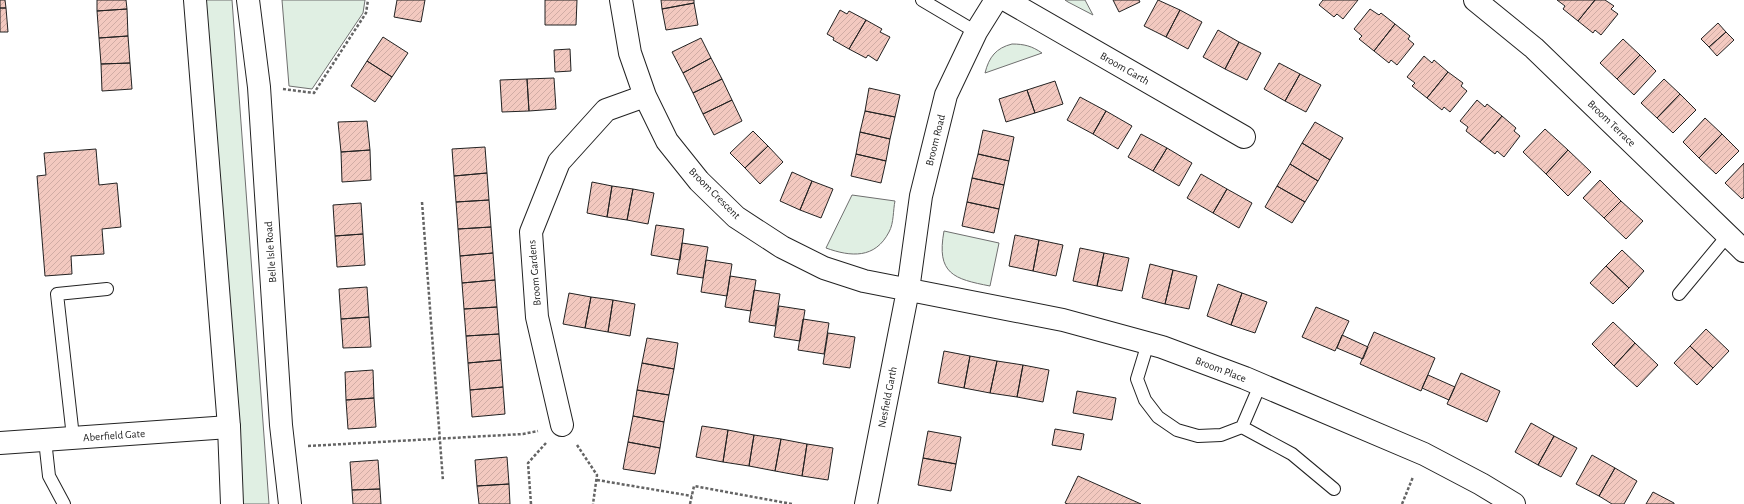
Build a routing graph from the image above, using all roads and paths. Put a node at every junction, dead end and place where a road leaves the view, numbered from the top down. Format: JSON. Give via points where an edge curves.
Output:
{"nodes":[{"id":1,"x":195,"y":0,"type":"edge"},
{"id":2,"x":248,"y":0,"type":"edge"},
{"id":3,"x":368,"y":0,"type":"edge"},
{"id":4,"x":621,"y":0,"type":"edge"},
{"id":5,"x":922,"y":0,"type":"edge"},
{"id":6,"x":996,"y":0,"type":"edge"},
{"id":7,"x":1006,"y":0,"type":"edge"},
{"id":8,"x":1475,"y":0,"type":"edge"},
{"id":9,"x":976,"y":32,"type":"junction"},
{"id":10,"x":259,"y":87,"type":"junction"},
{"id":11,"x":645,"y":96,"type":"junction"},
{"id":12,"x":1244,"y":136,"type":"dead end"},
{"id":13,"x":422,"y":202,"type":"dead end"},
{"id":14,"x":1728,"y":235,"type":"junction"},
{"id":15,"x":1744,"y":251,"type":"edge"},
{"id":16,"x":107,"y":289,"type":"dead end"},
{"id":17,"x":908,"y":290,"type":"junction"},
{"id":18,"x":1679,"y":294,"type":"dead end"},
{"id":19,"x":1148,"y":343,"type":"junction"},
{"id":20,"x":1260,"y":385,"type":"junction"},
{"id":21,"x":562,"y":425,"type":"junction"},
{"id":22,"x":229,"y":426,"type":"junction"},
{"id":23,"x":1242,"y":427,"type":"junction"},
{"id":24,"x":74,"y":437,"type":"junction"},
{"id":25,"x":441,"y":439,"type":"junction"},
{"id":26,"x":45,"y":440,"type":"junction"},
{"id":27,"x":0,"y":443,"type":"edge"},
{"id":28,"x":284,"y":448,"type":"junction"},
{"id":29,"x":596,"y":480,"type":"junction"},
{"id":30,"x":444,"y":481,"type":"dead end"},
{"id":31,"x":1334,"y":489,"type":"dead end"},
{"id":32,"x":692,"y":496,"type":"junction"},
{"id":33,"x":64,"y":504,"type":"edge"},
{"id":34,"x":232,"y":504,"type":"edge"},
{"id":35,"x":290,"y":504,"type":"edge"},
{"id":36,"x":531,"y":504,"type":"edge"},
{"id":37,"x":593,"y":504,"type":"edge"},
{"id":38,"x":690,"y":504,"type":"edge"},
{"id":39,"x":792,"y":504,"type":"edge"},
{"id":40,"x":866,"y":504,"type":"edge"},
{"id":41,"x":1514,"y":504,"type":"edge"}],
"edges":[{"from":1,"to":22,"type":"street"},
{"from":2,"to":10,"type":"street","name":"Belle Isle Road"},
{"from":3,"to":10,"type":"path","via":[[366,13],[314,92]]},
{"from":4,"to":11,"type":"street","name":"Broom Crescent","via":[[630,53]]},
{"from":5,"to":9,"type":"lane"},
{"from":6,"to":9,"type":"street","name":"Broom Road"},
{"from":7,"to":12,"type":"street","name":"Broom Garth"},
{"from":8,"to":14,"type":"street","name":"Broom Terrace","via":[[1534,48]]},
{"from":9,"to":17,"type":"street","name":"Broom Road","via":[[946,95],[921,196]]},
{"from":10,"to":28,"type":"street","name":"Belle Isle Road"},
{"from":11,"to":17,"type":"street","name":"Broom Crescent","via":[[668,141],[699,181],[736,217],[782,247],[824,268],[864,281]]},
{"from":11,"to":21,"type":"street","name":"Broom Gardens","via":[[606,110],[559,162],[531,232],[537,317]]},
{"from":13,"to":25,"type":"path"},
{"from":14,"to":15,"type":"street","name":"Broom Terrace"},
{"from":14,"to":18,"type":"lane"},
{"from":16,"to":24,"type":"lane","via":[[57,294]]},
{"from":17,"to":19,"type":"street","name":"Broom Place","via":[[1063,320]]},
{"from":17,"to":40,"type":"street","name":"Nesfield Garth"},
{"from":19,"to":20,"type":"street","name":"Broom Place"},
{"from":19,"to":23,"type":"lane","via":[[1137,379],[1144,400],[1158,417],[1177,430],[1198,436],[1221,435]]},
{"from":20,"to":23,"type":"lane"},
{"from":20,"to":41,"type":"street","name":"Broom Place","via":[[1424,454]]},
{"from":21,"to":25,"type":"path","via":[[523,434]]},
{"from":21,"to":29,"type":"path","via":[[597,475]]},
{"from":21,"to":36,"type":"path","via":[[528,463]]},
{"from":22,"to":24,"type":"street","name":"Aberfield Gate"},
{"from":22,"to":34,"type":"street"},
{"from":23,"to":31,"type":"lane","via":[[1292,454]]},
{"from":24,"to":26,"type":"street","name":"Aberfield Gate"},
{"from":25,"to":28,"type":"path"},
{"from":25,"to":30,"type":"path"},
{"from":26,"to":27,"type":"street","name":"Aberfield Gate"},
{"from":26,"to":33,"type":"lane","via":[[49,476]]},
{"from":28,"to":35,"type":"street","name":"Belle Isle Road"},
{"from":29,"to":32,"type":"path"},
{"from":29,"to":37,"type":"path"},
{"from":32,"to":38,"type":"path"},
{"from":32,"to":39,"type":"path","via":[[694,486]]}]}
